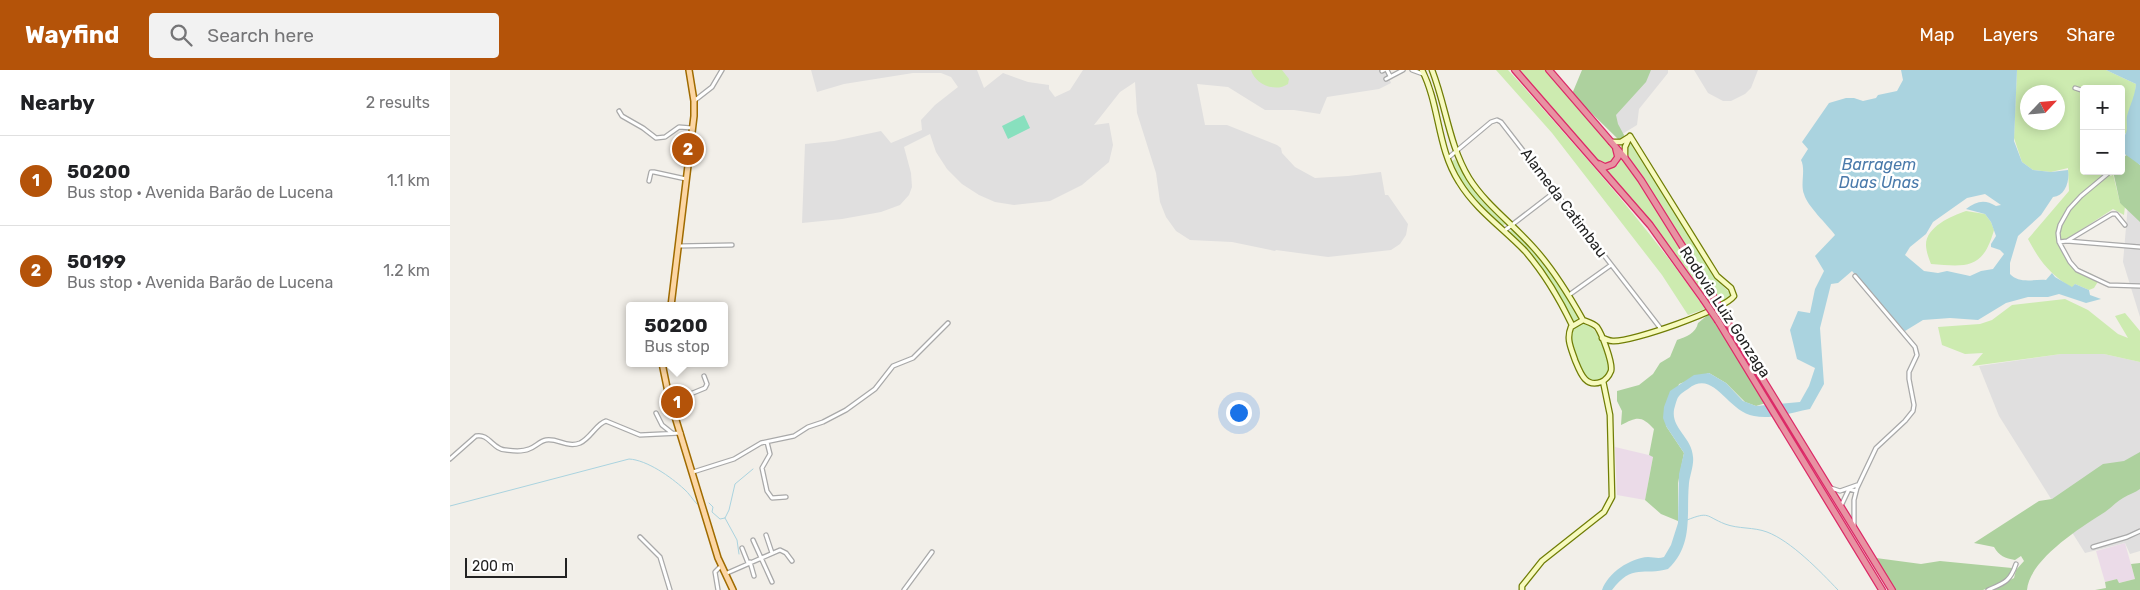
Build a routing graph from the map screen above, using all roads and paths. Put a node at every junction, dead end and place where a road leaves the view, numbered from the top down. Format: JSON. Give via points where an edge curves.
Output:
{"nodes":[{"id":1,"x":689,"y":70,"type":"edge"},
{"id":2,"x":722,"y":70,"type":"edge"},
{"id":3,"x":1384,"y":70,"type":"edge"},
{"id":4,"x":1403,"y":70,"type":"edge"},
{"id":5,"x":1412,"y":70,"type":"edge"},
{"id":6,"x":1432,"y":70,"type":"edge"},
{"id":7,"x":1515,"y":70,"type":"edge"},
{"id":8,"x":1549,"y":70,"type":"edge"},
{"id":9,"x":1423,"y":72,"type":"edge"},
{"id":10,"x":1390,"y":76,"type":"junction"},
{"id":11,"x":1386,"y":79,"type":"dead end"},
{"id":12,"x":2075,"y":88,"type":"dead end"},
{"id":13,"x":2080,"y":90,"type":"edge"},
{"id":14,"x":694,"y":101,"type":"junction"},
{"id":15,"x":619,"y":110,"type":"dead end"},
{"id":16,"x":1447,"y":116,"type":"junction"},
{"id":17,"x":1437,"y":117,"type":"junction"},
{"id":18,"x":692,"y":128,"type":"junction"},
{"id":19,"x":1630,"y":136,"type":"junction"},
{"id":20,"x":1613,"y":144,"type":"junction"},
{"id":21,"x":1456,"y":152,"type":"junction"},
{"id":22,"x":1447,"y":158,"type":"junction"},
{"id":23,"x":1625,"y":158,"type":"junction"},
{"id":24,"x":1595,"y":162,"type":"junction"},
{"id":25,"x":2105,"y":175,"type":"edge"},
{"id":26,"x":686,"y":179,"type":"junction"},
{"id":27,"x":650,"y":181,"type":"dead end"},
{"id":28,"x":1556,"y":191,"type":"junction"},
{"id":29,"x":1512,"y":224,"type":"junction"},
{"id":30,"x":2126,"y":225,"type":"dead end"},
{"id":31,"x":1504,"y":231,"type":"junction"},
{"id":32,"x":2067,"y":241,"type":"junction"},
{"id":33,"x":2059,"y":242,"type":"junction"},
{"id":34,"x":732,"y":245,"type":"dead end"},
{"id":35,"x":678,"y":246,"type":"junction"},
{"id":36,"x":2140,"y":247,"type":"edge"},
{"id":37,"x":1611,"y":265,"type":"junction"},
{"id":38,"x":1855,"y":276,"type":"dead end"},
{"id":39,"x":2140,"y":286,"type":"edge"},
{"id":40,"x":1569,"y":295,"type":"junction"},
{"id":41,"x":671,"y":302,"type":"edge"},
{"id":42,"x":1583,"y":320,"type":"junction"},
{"id":43,"x":948,"y":323,"type":"dead end"},
{"id":44,"x":1572,"y":325,"type":"junction"},
{"id":45,"x":1661,"y":329,"type":"junction"},
{"id":46,"x":1602,"y":338,"type":"junction"},
{"id":47,"x":1614,"y":342,"type":"junction"},
{"id":48,"x":1607,"y":352,"type":"junction"},
{"id":49,"x":663,"y":367,"type":"edge"},
{"id":50,"x":704,"y":376,"type":"dead end"},
{"id":51,"x":1603,"y":381,"type":"junction"},
{"id":52,"x":1764,"y":388,"type":"junction"},
{"id":53,"x":671,"y":402,"type":"junction"},
{"id":54,"x":656,"y":413,"type":"dead end"},
{"id":55,"x":672,"y":433,"type":"junction"},
{"id":56,"x":680,"y":433,"type":"junction"},
{"id":57,"x":767,"y":442,"type":"junction"},
{"id":58,"x":450,"y":459,"type":"edge"},
{"id":59,"x":693,"y":472,"type":"junction"},
{"id":60,"x":1858,"y":485,"type":"junction"},
{"id":61,"x":1828,"y":486,"type":"junction"},
{"id":62,"x":1849,"y":489,"type":"junction"},
{"id":63,"x":1856,"y":491,"type":"junction"},
{"id":64,"x":786,"y":497,"type":"dead end"},
{"id":65,"x":1841,"y":507,"type":"junction"},
{"id":66,"x":1854,"y":529,"type":"junction"},
{"id":67,"x":2140,"y":531,"type":"edge"},
{"id":68,"x":766,"y":535,"type":"dead end"},
{"id":69,"x":640,"y":537,"type":"dead end"},
{"id":70,"x":753,"y":540,"type":"dead end"},
{"id":71,"x":2092,"y":547,"type":"dead end"},
{"id":72,"x":742,"y":548,"type":"dead end"},
{"id":73,"x":932,"y":552,"type":"dead end"},
{"id":74,"x":772,"y":553,"type":"junction"},
{"id":75,"x":761,"y":558,"type":"junction"},
{"id":76,"x":792,"y":561,"type":"dead end"},
{"id":77,"x":749,"y":563,"type":"junction"},
{"id":78,"x":2016,"y":564,"type":"dead end"},
{"id":79,"x":722,"y":566,"type":"junction"},
{"id":80,"x":725,"y":574,"type":"junction"},
{"id":81,"x":754,"y":576,"type":"dead end"},
{"id":82,"x":772,"y":582,"type":"dead end"},
{"id":83,"x":670,"y":590,"type":"edge"},
{"id":84,"x":718,"y":590,"type":"edge"},
{"id":85,"x":732,"y":590,"type":"edge"},
{"id":86,"x":904,"y":590,"type":"edge"},
{"id":87,"x":1522,"y":590,"type":"edge"},
{"id":88,"x":1882,"y":590,"type":"edge"},
{"id":89,"x":1892,"y":590,"type":"edge"},
{"id":90,"x":1988,"y":590,"type":"edge"}],
"edges":[{"from":1,"to":14,"type":"main road"},
{"from":2,"to":14,"type":"street","via":[[712,87]]},
{"from":3,"to":10,"type":"street"},
{"from":4,"to":10,"type":"street"},
{"from":5,"to":9,"type":"street"},
{"from":6,"to":16,"type":"main road"},
{"from":7,"to":24,"type":"highway","name":"Rodovia Luiz Gonzaga"},
{"from":8,"to":20,"type":"highway","name":"Rodovia Luiz Gonzaga"},
{"from":9,"to":17,"type":"main road"},
{"from":10,"to":11,"type":"street"},
{"from":12,"to":13,"type":"street"},
{"from":14,"to":18,"type":"main road"},
{"from":15,"to":18,"type":"street","via":[[622,116],[656,138],[665,137],[680,127]]},
{"from":16,"to":17,"type":"street"},
{"from":16,"to":21,"type":"main road"},
{"from":17,"to":22,"type":"main road"},
{"from":18,"to":26,"type":"main road"},
{"from":19,"to":20,"type":"main road"},
{"from":19,"to":23,"type":"main road"},
{"from":19,"to":45,"type":"main road","via":[[1717,276],[1732,290],[1733,299]]},
{"from":20,"to":23,"type":"highway","name":"Rodovia Luiz Gonzaga"},
{"from":20,"to":24,"type":"highway","via":[[1618,157],[1613,164],[1605,167]]},
{"from":21,"to":22,"type":"street"},
{"from":21,"to":28,"type":"street","name":"Alameda Catimbau","via":[[1497,120]]},
{"from":21,"to":29,"type":"main road","via":[[1479,192]]},
{"from":22,"to":31,"type":"main road","via":[[1465,191]]},
{"from":23,"to":52,"type":"highway","name":"Rodovia Luiz Gonzaga","bridge":true,"via":[[1711,292]]},
{"from":24,"to":52,"type":"highway","name":"Rodovia Luiz Gonzaga","bridge":true,"via":[[1666,244]]},
{"from":25,"to":33,"type":"street","via":[[2069,209],[2060,225]]},
{"from":26,"to":27,"type":"street","via":[[651,172]]},
{"from":26,"to":35,"type":"main road"},
{"from":28,"to":29,"type":"street"},
{"from":28,"to":37,"type":"street","name":"Alameda Catimbau"},
{"from":29,"to":31,"type":"street"},
{"from":29,"to":40,"type":"main road","via":[[1542,257]]},
{"from":30,"to":32,"type":"street","via":[[2112,214]]},
{"from":31,"to":44,"type":"main road","via":[[1554,290]]},
{"from":32,"to":33,"type":"street"},
{"from":32,"to":36,"type":"street"},
{"from":33,"to":39,"type":"street","via":[[2077,270],[2109,285]]},
{"from":34,"to":35,"type":"street"},
{"from":35,"to":41,"type":"main road"},
{"from":37,"to":40,"type":"street"},
{"from":37,"to":45,"type":"street","name":"Alameda Catimbau"},
{"from":38,"to":60,"type":"street","via":[[1915,347],[1917,355],[1908,379],[1913,411],[1880,442]]},
{"from":40,"to":42,"type":"main road"},
{"from":42,"to":44,"type":"main road"},
{"from":42,"to":46,"type":"main road","via":[[1595,326]]},
{"from":43,"to":57,"type":"street","via":[[913,358],[893,366],[876,389],[846,410],[794,436]]},
{"from":44,"to":51,"type":"main road","via":[[1568,339],[1581,375],[1590,382]]},
{"from":45,"to":47,"type":"main road"},
{"from":46,"to":47,"type":"main road"},
{"from":46,"to":48,"type":"main road"},
{"from":47,"to":48,"type":"main road"},
{"from":48,"to":51,"type":"main road","via":[[1611,369]]},
{"from":49,"to":53,"type":"main road"},
{"from":50,"to":53,"type":"street","via":[[705,388]]},
{"from":51,"to":87,"type":"main road","via":[[1610,415],[1612,497],[1604,512],[1542,561]]},
{"from":52,"to":61,"type":"highway","name":"Rodovia Luiz Gonzaga","via":[[1788,420]]},
{"from":52,"to":88,"type":"highway","name":"Rodovia Luiz Gonzaga","via":[[1780,424]]},
{"from":53,"to":56,"type":"main road"},
{"from":54,"to":55,"type":"street","via":[[662,425]]},
{"from":55,"to":56,"type":"street"},
{"from":55,"to":58,"type":"street","via":[[640,435],[606,420],[578,443],[567,445],[547,440],[521,451],[499,449],[481,435]]},
{"from":56,"to":59,"type":"main road"},
{"from":57,"to":59,"type":"street","via":[[734,459]]},
{"from":57,"to":64,"type":"street","via":[[770,454],[762,468],[767,491],[774,499]]},
{"from":59,"to":79,"type":"main road"},
{"from":60,"to":62,"type":"street"},
{"from":60,"to":63,"type":"street"},
{"from":61,"to":62,"type":"street","via":[[1840,491]]},
{"from":61,"to":65,"type":"highway","name":"Rodovia Luiz Gonzaga"},
{"from":62,"to":63,"type":"street"},
{"from":62,"to":65,"type":"street"},
{"from":63,"to":66,"type":"street"},
{"from":65,"to":66,"type":"highway","name":"Rodovia Luiz Gonzaga"},
{"from":66,"to":89,"type":"highway","name":"Rodovia Luiz Gonzaga"},
{"from":67,"to":71,"type":"street"},
{"from":68,"to":74,"type":"street"},
{"from":69,"to":83,"type":"street","via":[[660,557]]},
{"from":70,"to":75,"type":"street"},
{"from":72,"to":77,"type":"street"},
{"from":73,"to":86,"type":"street"},
{"from":74,"to":75,"type":"street"},
{"from":74,"to":76,"type":"street","via":[[784,551]]},
{"from":75,"to":77,"type":"street"},
{"from":75,"to":82,"type":"street"},
{"from":77,"to":80,"type":"street"},
{"from":77,"to":81,"type":"street"},
{"from":78,"to":90,"type":"street","via":[[2008,580]]},
{"from":79,"to":80,"type":"main road"},
{"from":79,"to":84,"type":"street","via":[[715,572]]},
{"from":80,"to":85,"type":"main road"}]}
